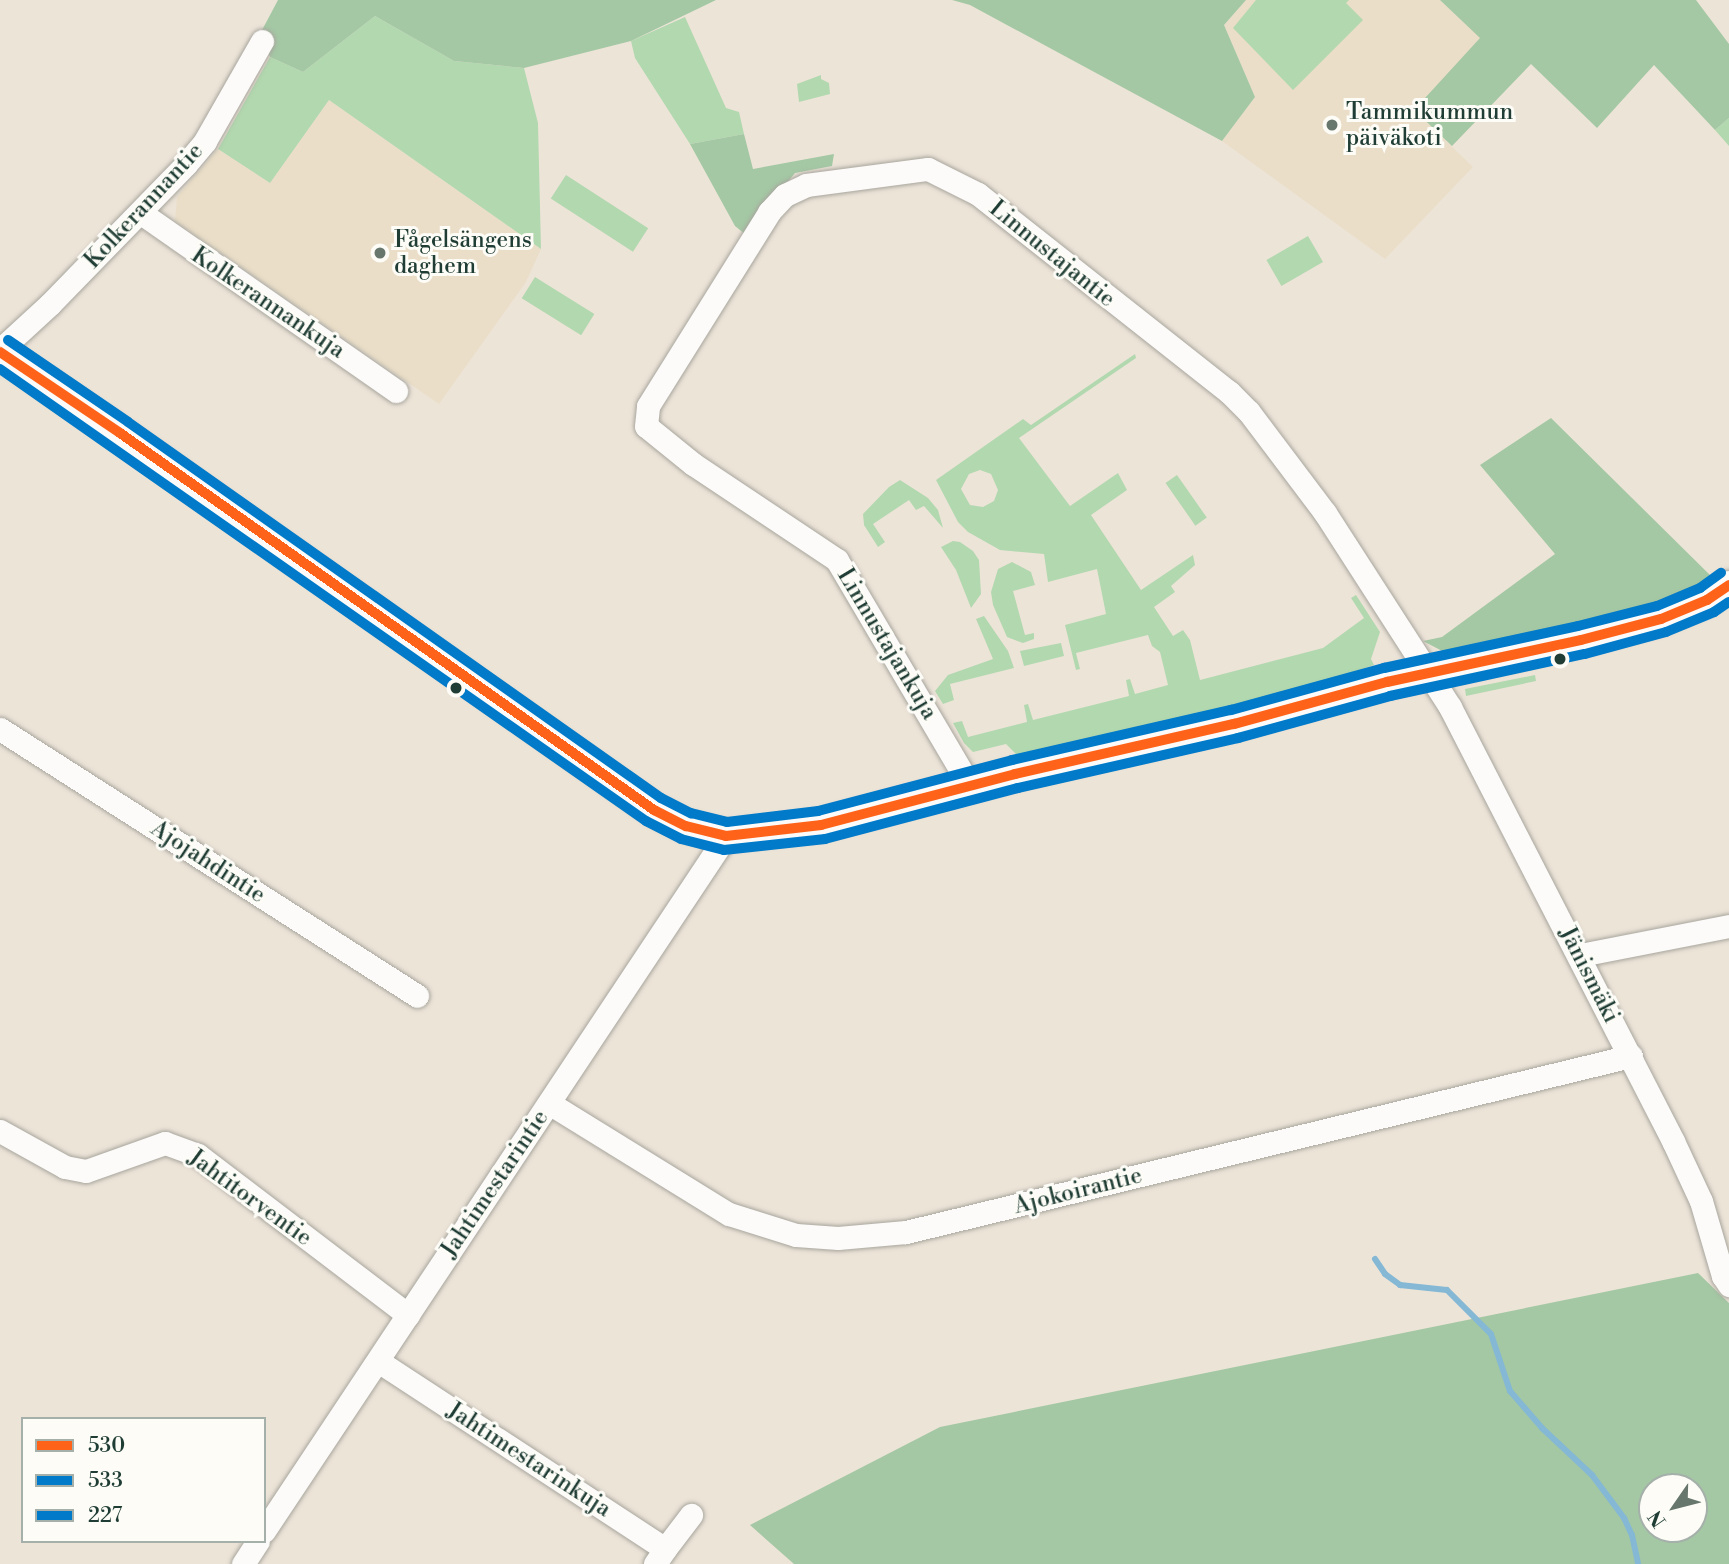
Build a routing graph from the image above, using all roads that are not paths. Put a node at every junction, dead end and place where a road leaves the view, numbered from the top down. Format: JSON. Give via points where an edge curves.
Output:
{"nodes":[{"id":1,"x":262,"y":41,"type":"dead end"},
{"id":2,"x":141,"y":213,"type":"junction"},
{"id":3,"x":0,"y":351,"type":"edge"},
{"id":4,"x":396,"y":391,"type":"dead end"},
{"id":5,"x":646,"y":426,"type":"joint"},
{"id":6,"x":1729,"y":585,"type":"edge"},
{"id":7,"x":1428,"y":673,"type":"junction"},
{"id":8,"x":0,"y":729,"type":"edge"},
{"id":9,"x":970,"y":786,"type":"junction"},
{"id":10,"x":726,"y":836,"type":"junction"},
{"id":11,"x":1729,"y":926,"type":"edge"},
{"id":12,"x":1580,"y":955,"type":"junction"},
{"id":13,"x":416,"y":996,"type":"dead end"},
{"id":14,"x":1631,"y":1056,"type":"junction"},
{"id":15,"x":549,"y":1102,"type":"junction"},
{"id":16,"x":0,"y":1131,"type":"edge"},
{"id":17,"x":1729,"y":1285,"type":"edge"},
{"id":18,"x":408,"y":1315,"type":"junction"},
{"id":19,"x":378,"y":1361,"type":"junction"},
{"id":20,"x":691,"y":1516,"type":"dead end"},
{"id":21,"x":266,"y":1528,"type":"edge"},
{"id":22,"x":257,"y":1543,"type":"edge"},
{"id":23,"x":660,"y":1556,"type":"edge"},
{"id":24,"x":243,"y":1564,"type":"edge"}],
"edges":[{"from":1,"to":2,"type":"street","name":"Kolkerannantie","via":[[205,141]]},
{"from":2,"to":3,"type":"street","name":"Kolkerannantie"},
{"from":2,"to":4,"type":"street","name":"Kolkerannankuja"},
{"from":3,"to":10,"type":"main road","via":[[654,810]]},
{"from":5,"to":7,"type":"street","name":"Linnustajantie","via":[[648,406],[769,212],[785,195],[830,180],[928,169],[978,194],[1250,412],[1340,534]]},
{"from":5,"to":9,"type":"street","name":"Linnustajankuja","via":[[693,464],[837,560]]},
{"from":6,"to":7,"type":"main road","via":[[1707,600],[1661,619]]},
{"from":7,"to":9,"type":"main road"},
{"from":7,"to":12,"type":"street","name":"Jänismäki"},
{"from":8,"to":13,"type":"street","name":"Ajojahdintie"},
{"from":9,"to":10,"type":"main road","via":[[821,825]]},
{"from":10,"to":15,"type":"street","name":"Jahtimestarintie"},
{"from":11,"to":12,"type":"street"},
{"from":12,"to":14,"type":"street","name":"Jänismäki"},
{"from":14,"to":15,"type":"street","name":"Ajokoirantie","via":[[906,1232],[838,1238],[796,1235],[729,1214]]},
{"from":14,"to":17,"type":"street","name":"Jänismäki","via":[[1700,1200]]},
{"from":15,"to":18,"type":"street","name":"Jahtimestarintie"},
{"from":16,"to":18,"type":"street","name":"Jahtitorventie","via":[[65,1167],[86,1171],[165,1143],[198,1155]]},
{"from":18,"to":19,"type":"street","name":"Jahtimestarintie"},
{"from":19,"to":21,"type":"street","name":"Jahtimestarintie"},
{"from":19,"to":23,"type":"street","name":"Jahtimestarinkuja"},
{"from":20,"to":23,"type":"street"},
{"from":22,"to":24,"type":"street"}]}
